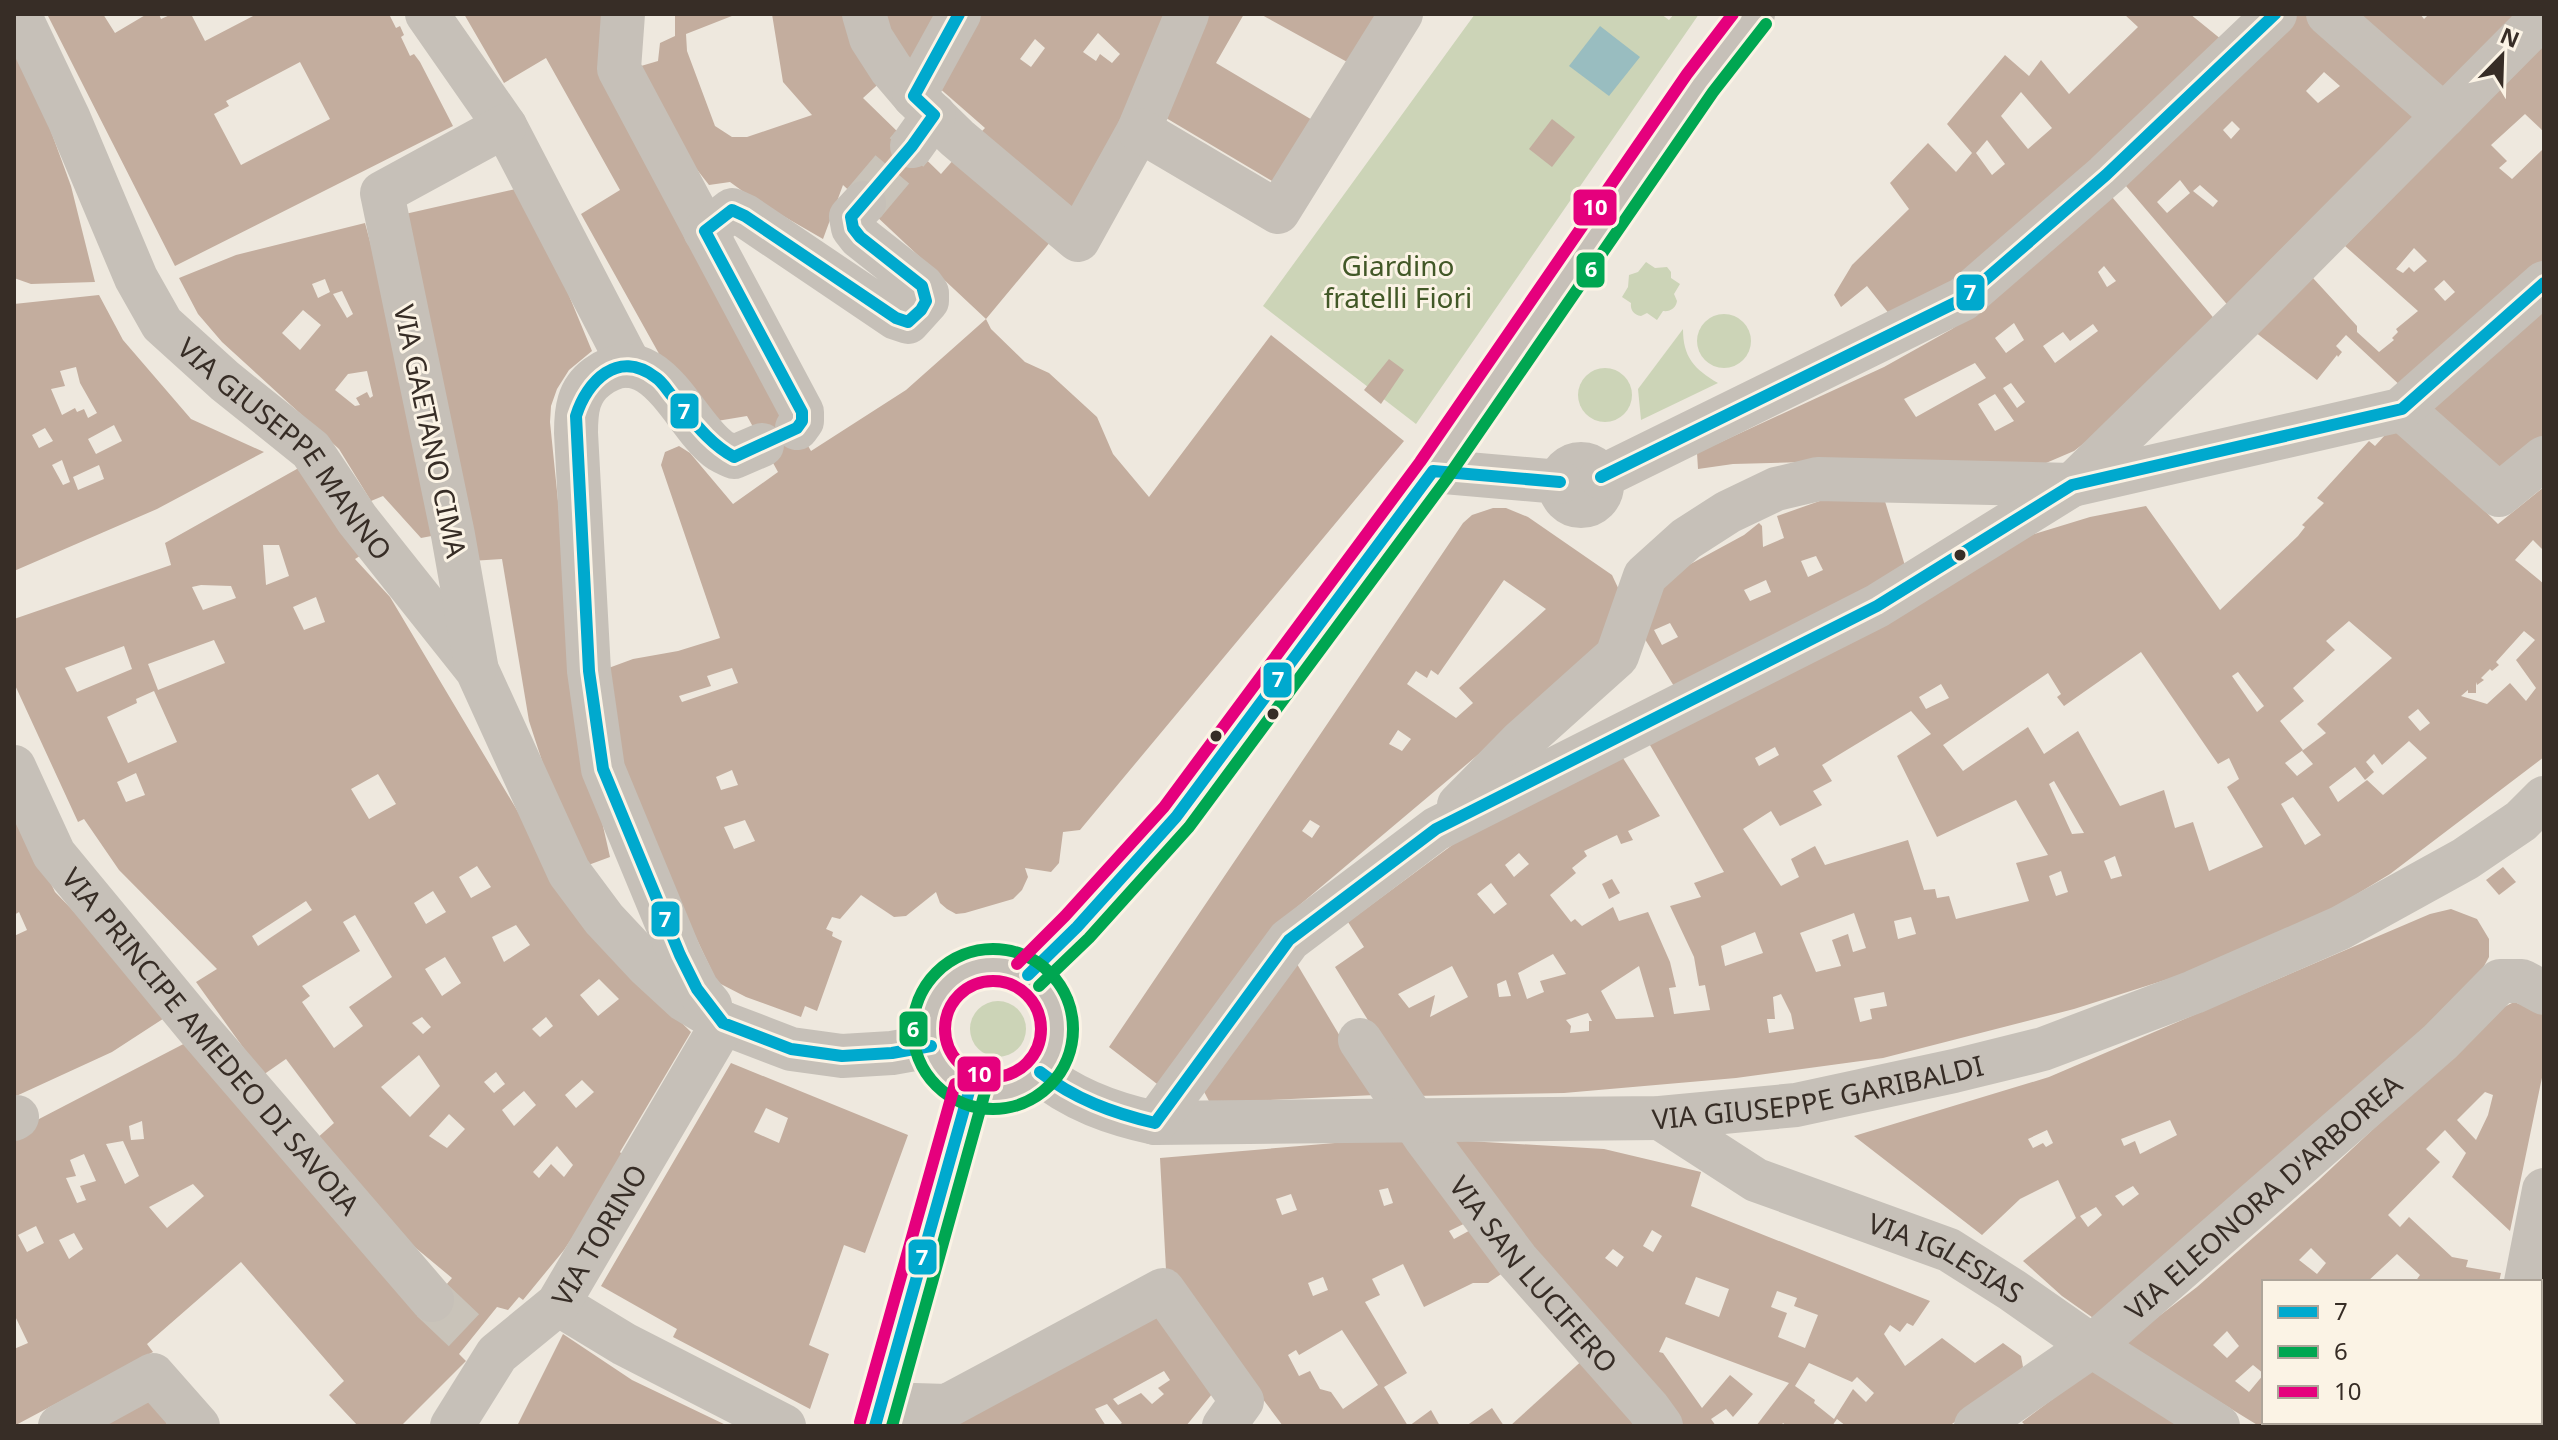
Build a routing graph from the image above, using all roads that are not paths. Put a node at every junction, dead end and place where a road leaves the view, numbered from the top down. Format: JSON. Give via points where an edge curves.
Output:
{"nodes":[{"id":1,"x":19,"y":14,"type":"edge"},
{"id":2,"x":427,"y":14,"type":"edge"},
{"id":3,"x":623,"y":14,"type":"edge"},
{"id":4,"x":864,"y":14,"type":"edge"},
{"id":5,"x":959,"y":14,"type":"edge"},
{"id":6,"x":1187,"y":14,"type":"edge"},
{"id":7,"x":1401,"y":14,"type":"edge"},
{"id":8,"x":1753,"y":14,"type":"edge"},
{"id":9,"x":2275,"y":14,"type":"edge"},
{"id":10,"x":2328,"y":14,"type":"edge"},
{"id":11,"x":2544,"y":15,"type":"edge"},
{"id":12,"x":2444,"y":116,"type":"junction"},
{"id":13,"x":930,"y":124,"type":"junction"},
{"id":14,"x":505,"y":126,"type":"junction"},
{"id":15,"x":1139,"y":130,"type":"junction"},
{"id":16,"x":864,"y":203,"type":"tunnel mouth"},
{"id":17,"x":705,"y":231,"type":"junction"},
{"id":18,"x":2544,"y":283,"type":"edge"},
{"id":19,"x":630,"y":366,"type":"junction"},
{"id":20,"x":2402,"y":409,"type":"junction"},
{"id":21,"x":2544,"y":458,"type":"edge"},
{"id":22,"x":1433,"y":471,"type":"junction"},
{"id":23,"x":2072,"y":485,"type":"junction"},
{"id":24,"x":477,"y":670,"type":"junction"},
{"id":25,"x":14,"y":767,"type":"edge"},
{"id":26,"x":2544,"y":798,"type":"edge"},
{"id":27,"x":1436,"y":829,"type":"junction"},
{"id":28,"x":1028,"y":975,"type":"junction"},
{"id":29,"x":2544,"y":993,"type":"edge"},
{"id":30,"x":723,"y":1023,"type":"junction"},
{"id":31,"x":1360,"y":1040,"type":"dead end"},
{"id":32,"x":931,"y":1046,"type":"junction"},
{"id":33,"x":1040,"y":1072,"type":"junction"},
{"id":34,"x":970,"y":1088,"type":"junction"},
{"id":35,"x":1660,"y":1118,"type":"junction"},
{"id":36,"x":1414,"y":1119,"type":"junction"},
{"id":37,"x":1155,"y":1123,"type":"junction"},
{"id":38,"x":2544,"y":1190,"type":"edge"},
{"id":39,"x":2540,"y":1241,"type":"edge"},
{"id":40,"x":2527,"y":1280,"type":"edge"},
{"id":41,"x":432,"y":1300,"type":"tunnel mouth"},
{"id":42,"x":558,"y":1304,"type":"junction"},
{"id":43,"x":2092,"y":1346,"type":"junction"},
{"id":44,"x":1233,"y":1414,"type":"edge"},
{"id":45,"x":878,"y":1415,"type":"edge"},
{"id":46,"x":60,"y":1426,"type":"edge"},
{"id":47,"x":198,"y":1426,"type":"edge"},
{"id":48,"x":452,"y":1426,"type":"edge"},
{"id":49,"x":784,"y":1426,"type":"edge"},
{"id":50,"x":1661,"y":1426,"type":"edge"},
{"id":51,"x":1976,"y":1426,"type":"edge"},
{"id":52,"x":2218,"y":1426,"type":"edge"}],
"edges":[{"from":1,"to":24,"type":"street","name":"VIA GIUSEPPE MANNO","via":[[136,278],[162,324],[311,450],[357,519]]},
{"from":2,"to":14,"type":"street"},
{"from":3,"to":17,"type":"street","via":[[619,69]]},
{"from":4,"to":13,"type":"street","via":[[871,38]]},
{"from":5,"to":13,"type":"street"},
{"from":6,"to":15,"type":"street"},
{"from":7,"to":15,"type":"street","via":[[1278,212]]},
{"from":8,"to":22,"type":"street"},
{"from":9,"to":22,"type":"street","via":[[2106,175],[1963,299],[1690,433],[1581,480]]},
{"from":10,"to":12,"type":"street"},
{"from":11,"to":12,"type":"street"},
{"from":12,"to":23,"type":"street"},
{"from":13,"to":15,"type":"street","via":[[1078,240]]},
{"from":14,"to":19,"type":"street"},
{"from":14,"to":24,"type":"street","name":"VIA GAETANO CIMA","via":[[382,193]]},
{"from":16,"to":17,"type":"street","via":[[851,217],[853,228],[927,293],[927,301],[908,322],[732,210]]},
{"from":17,"to":19,"type":"street","via":[[802,412],[802,421],[734,457],[717,448],[656,377]]},
{"from":18,"to":20,"type":"street"},
{"from":19,"to":30,"type":"street","via":[[616,367],[590,383],[576,416],[589,671],[603,769],[680,955]]},
{"from":20,"to":21,"type":"street","via":[[2499,495]]},
{"from":20,"to":23,"type":"street"},
{"from":22,"to":28,"type":"street","via":[[1176,817]]},
{"from":23,"to":27,"type":"street","via":[[1877,606]]},
{"from":23,"to":27,"type":"street","via":[[1818,479],[1776,489],[1728,512],[1686,539],[1645,576],[1617,656],[1521,742]]},
{"from":24,"to":30,"type":"street","name":"VIA GIUSEPPE MANNO","via":[[569,872],[647,965],[685,1000]]},
{"from":25,"to":41,"type":"street","name":"VIA PRINCIPE AMEDEO DI SAVOIA","via":[[54,854]]},
{"from":26,"to":35,"type":"street","name":"VIA GIUSEPPE GARIBALDI","via":[[2521,821],[2465,859],[2340,928],[2194,992],[2043,1049],[1796,1105]]},
{"from":27,"to":37,"type":"street","via":[[1289,940]]},
{"from":28,"to":32,"type":"street","via":[[989,965],[952,979],[929,1018]]},
{"from":28,"to":33,"type":"street","via":[[1047,995],[1056,1019],[1051,1054]]},
{"from":29,"to":43,"type":"street","name":"VIA ELEONORA D'ARBOREA","via":[[2522,981],[2500,981],[2440,1042]]},
{"from":30,"to":32,"type":"street","name":"VIA GIUSEPPE MANNO","via":[[791,1049],[842,1056]]},
{"from":30,"to":42,"type":"street","name":"VIA TORINO"},
{"from":31,"to":36,"type":"street","name":"VIA SAN LUCIFERO"},
{"from":32,"to":34,"type":"street","via":[[943,1069]]},
{"from":33,"to":34,"type":"street","via":[[1002,1092]]},
{"from":33,"to":37,"type":"street","name":"VIA GIUSEPPE GARIBALDI","via":[[1086,1101]]},
{"from":34,"to":45,"type":"street"},
{"from":35,"to":36,"type":"street","name":"VIA GIUSEPPE GARIBALDI"},
{"from":35,"to":43,"type":"street","name":"VIA IGLESIAS","via":[[1756,1180],[1949,1250]]},
{"from":36,"to":37,"type":"street","name":"VIA GIUSEPPE GARIBALDI"},
{"from":36,"to":50,"type":"street","name":"VIA SAN LUCIFERO","via":[[1517,1260]]},
{"from":38,"to":39,"type":"street"},
{"from":39,"to":40,"type":"street"},
{"from":42,"to":48,"type":"street","name":"VIA TORINO","via":[[484,1346]]},
{"from":42,"to":49,"type":"street"},
{"from":43,"to":51,"type":"street","name":"VIA ELEONORA D'ARBOREA"},
{"from":43,"to":52,"type":"street","name":"VIA IGLESIAS"},
{"from":44,"to":45,"type":"street","via":[[1163,1290],[947,1406]]},
{"from":46,"to":47,"type":"street","via":[[153,1375]]}]}
